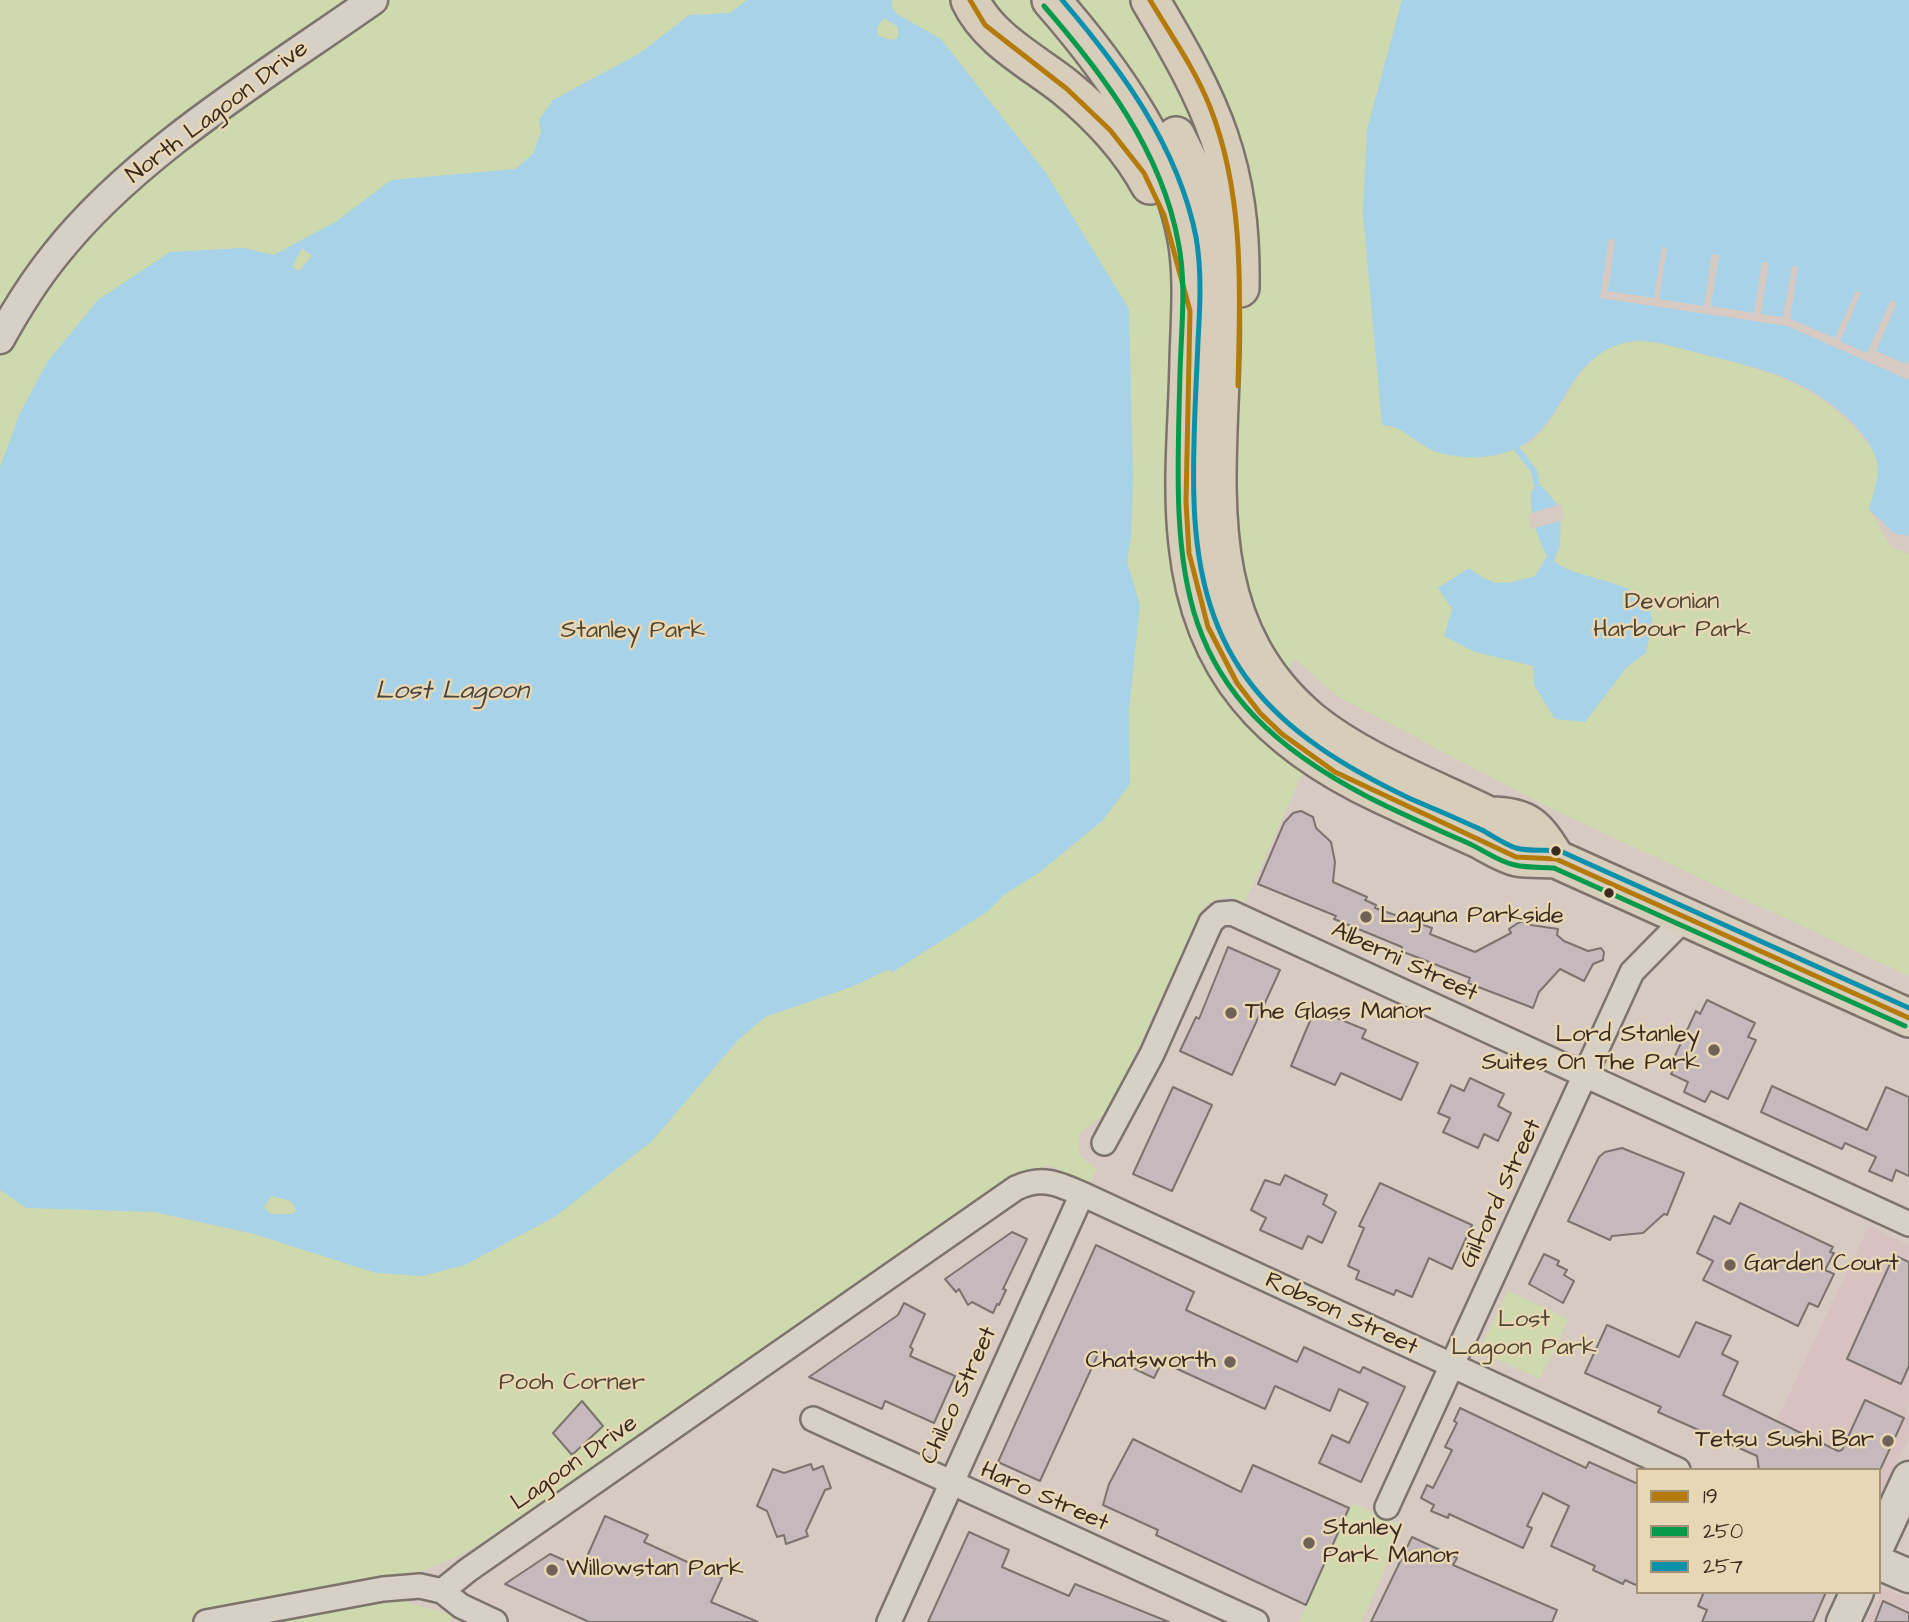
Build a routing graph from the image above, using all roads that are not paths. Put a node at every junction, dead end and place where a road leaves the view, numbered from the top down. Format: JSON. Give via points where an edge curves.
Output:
{"nodes":[{"id":1,"x":373,"y":0,"type":"edge"},
{"id":2,"x":970,"y":0,"type":"edge"},
{"id":3,"x":1051,"y":0,"type":"edge"},
{"id":4,"x":1084,"y":0,"type":"edge"},
{"id":5,"x":1150,"y":0,"type":"edge"},
{"id":6,"x":1190,"y":311,"type":"junction"},
{"id":7,"x":0,"y":339,"type":"edge"},
{"id":8,"x":1232,"y":568,"type":"junction"},
{"id":9,"x":1284,"y":707,"type":"junction"},
{"id":10,"x":1512,"y":816,"type":"junction"},
{"id":11,"x":1556,"y":859,"type":"junction"},
{"id":12,"x":1685,"y":917,"type":"junction"},
{"id":13,"x":1909,"y":1018,"type":"edge"},
{"id":14,"x":1585,"y":1076,"type":"junction"},
{"id":15,"x":1104,"y":1143,"type":"dead end"},
{"id":16,"x":1082,"y":1194,"type":"junction"},
{"id":17,"x":1909,"y":1224,"type":"edge"},
{"id":18,"x":1452,"y":1366,"type":"junction"},
{"id":19,"x":813,"y":1419,"type":"dead end"},
{"id":20,"x":1674,"y":1468,"type":"edge"},
{"id":21,"x":1909,"y":1478,"type":"edge"},
{"id":22,"x":949,"y":1483,"type":"junction"},
{"id":23,"x":1387,"y":1507,"type":"dead end"},
{"id":24,"x":1881,"y":1539,"type":"edge"},
{"id":25,"x":1881,"y":1564,"type":"edge"},
{"id":26,"x":1909,"y":1576,"type":"edge"},
{"id":27,"x":442,"y":1591,"type":"junction"},
{"id":28,"x":1856,"y":1594,"type":"edge"},
{"id":29,"x":297,"y":1606,"type":"junction"},
{"id":30,"x":206,"y":1622,"type":"edge"},
{"id":31,"x":270,"y":1622,"type":"edge"},
{"id":32,"x":495,"y":1622,"type":"edge"},
{"id":33,"x":889,"y":1622,"type":"edge"},
{"id":34,"x":1255,"y":1622,"type":"edge"},
{"id":35,"x":1843,"y":1622,"type":"edge"}],
"edges":[{"from":1,"to":7,"type":"street","name":"North Lagoon Drive","via":[[161,151],[104,201],[55,254]]},
{"from":2,"to":6,"type":"highway","via":[[985,25],[1081,100],[1134,159],[1164,215]]},
{"from":3,"to":6,"type":"highway","via":[[1110,76],[1167,176],[1187,237]]},
{"from":4,"to":8,"type":"highway","via":[[1122,48],[1170,125],[1198,183],[1212,232],[1220,296],[1217,528]]},
{"from":5,"to":8,"type":"highway","via":[[1209,105],[1236,204],[1240,251]]},
{"from":6,"to":9,"type":"highway","via":[[1187,541],[1204,615],[1230,672]]},
{"from":8,"to":9,"type":"highway","via":[[1252,649]]},
{"from":9,"to":10,"type":"highway","via":[[1489,816]]},
{"from":9,"to":10,"type":"highway","via":[[1336,712],[1489,793]]},
{"from":9,"to":11,"type":"highway","via":[[1346,777],[1516,857]]},
{"from":10,"to":11,"type":"highway","via":[[1537,829]]},
{"from":11,"to":12,"type":"highway"},
{"from":12,"to":13,"type":"highway"},
{"from":12,"to":14,"type":"street","name":"Gilford Street","via":[[1632,972]]},
{"from":14,"to":15,"type":"street","name":"Alberni Street","via":[[1236,914],[1220,914],[1211,922],[1152,1054]]},
{"from":14,"to":17,"type":"street","name":"Alberni Street"},
{"from":14,"to":18,"type":"street","name":"Gilford Street"},
{"from":16,"to":18,"type":"street","name":"Robson Street"},
{"from":16,"to":22,"type":"street","name":"Chilco Street"},
{"from":16,"to":27,"type":"street","name":"Lagoon Drive","via":[[1045,1180],[1017,1188]]},
{"from":18,"to":20,"type":"street","name":"Robson Street"},
{"from":18,"to":23,"type":"street","name":"Gilford Street"},
{"from":19,"to":22,"type":"street","name":"Haro Street"},
{"from":21,"to":24,"type":"main road"},
{"from":22,"to":33,"type":"street","name":"Chilco Street"},
{"from":22,"to":34,"type":"street","name":"Haro Street"},
{"from":25,"to":26,"type":"main road"},
{"from":27,"to":29,"type":"street","via":[[420,1586],[383,1589]]},
{"from":27,"to":32,"type":"street"},
{"from":28,"to":35,"type":"main road"},
{"from":29,"to":30,"type":"street"},
{"from":29,"to":31,"type":"street"}]}
